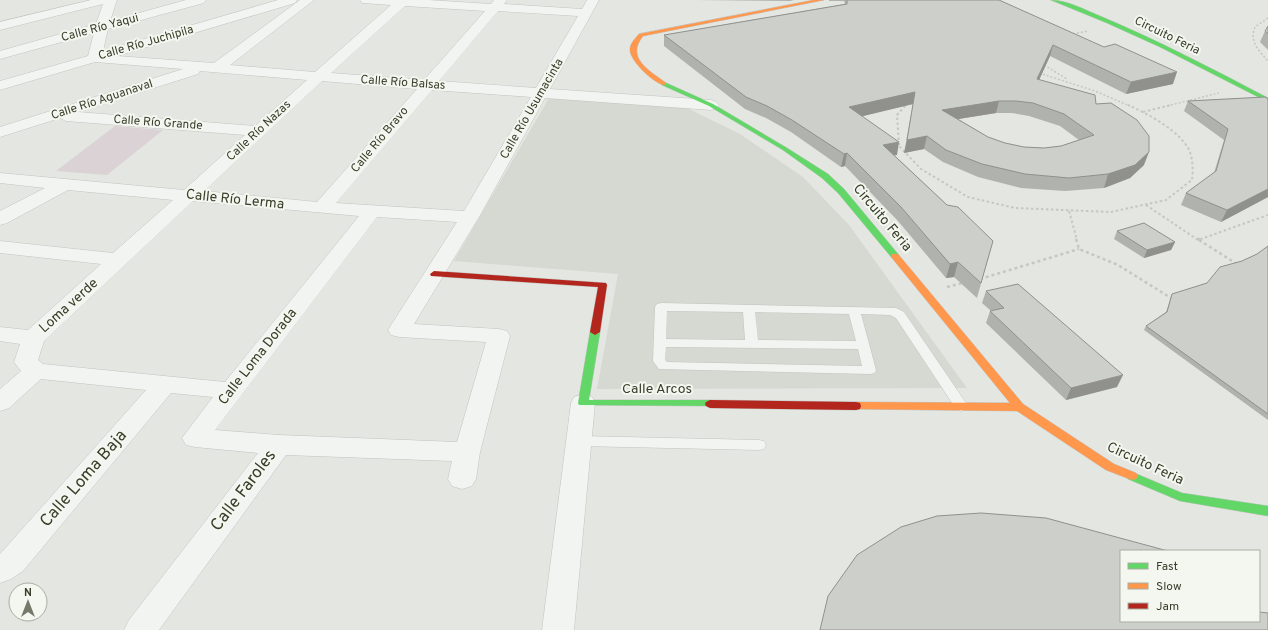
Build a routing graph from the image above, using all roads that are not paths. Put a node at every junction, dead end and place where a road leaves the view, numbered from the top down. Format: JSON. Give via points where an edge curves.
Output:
{"nodes":[{"id":1,"x":106,"y":0,"type":"edge"},
{"id":2,"x":111,"y":0,"type":"edge"},
{"id":3,"x":200,"y":0,"type":"edge"},
{"id":4,"x":291,"y":0,"type":"edge"},
{"id":5,"x":308,"y":0,"type":"edge"},
{"id":6,"x":366,"y":0,"type":"edge"},
{"id":7,"x":822,"y":0,"type":"edge"},
{"id":8,"x":1053,"y":0,"type":"edge"},
{"id":9,"x":402,"y":1,"type":"edge"},
{"id":10,"x":497,"y":4,"type":"edge"},
{"id":11,"x":590,"y":7,"type":"edge"},
{"id":12,"x":0,"y":26,"type":"edge"},
{"id":13,"x":102,"y":27,"type":"junction"},
{"id":14,"x":0,"y":55,"type":"edge"},
{"id":15,"x":94,"y":58,"type":"junction"},
{"id":16,"x":210,"y":68,"type":"junction"},
{"id":17,"x":318,"y":77,"type":"junction"},
{"id":18,"x":427,"y":85,"type":"junction"},
{"id":19,"x":0,"y":86,"type":"edge"},
{"id":20,"x":540,"y":93,"type":"junction"},
{"id":21,"x":1268,"y":100,"type":"edge"},
{"id":22,"x":711,"y":105,"type":"junction"},
{"id":23,"x":55,"y":115,"type":"junction"},
{"id":24,"x":260,"y":131,"type":"junction"},
{"id":25,"x":0,"y":132,"type":"edge"},
{"id":26,"x":0,"y":178,"type":"edge"},
{"id":27,"x":63,"y":184,"type":"junction"},
{"id":28,"x":189,"y":195,"type":"junction"},
{"id":29,"x":322,"y":208,"type":"junction"},
{"id":30,"x":373,"y":210,"type":"junction"},
{"id":31,"x":470,"y":217,"type":"junction"},
{"id":32,"x":0,"y":219,"type":"edge"},
{"id":33,"x":0,"y":247,"type":"edge"},
{"id":34,"x":118,"y":260,"type":"junction"},
{"id":35,"x":434,"y":274,"type":"junction"},
{"id":36,"x":749,"y":309,"type":"junction"},
{"id":37,"x":854,"y":311,"type":"junction"},
{"id":38,"x":0,"y":334,"type":"edge"},
{"id":39,"x":34,"y":338,"type":"junction"},
{"id":40,"x":661,"y":343,"type":"junction"},
{"id":41,"x":752,"y":344,"type":"junction"},
{"id":42,"x":864,"y":345,"type":"junction"},
{"id":43,"x":36,"y":371,"type":"junction"},
{"id":44,"x":164,"y":385,"type":"junction"},
{"id":45,"x":231,"y":391,"type":"junction"},
{"id":46,"x":0,"y":402,"type":"edge"},
{"id":47,"x":583,"y":403,"type":"junction"},
{"id":48,"x":961,"y":406,"type":"junction"},
{"id":49,"x":1018,"y":407,"type":"junction"},
{"id":50,"x":579,"y":441,"type":"junction"},
{"id":51,"x":279,"y":445,"type":"junction"},
{"id":52,"x":759,"y":445,"type":"dead end"},
{"id":53,"x":467,"y":452,"type":"junction"},
{"id":54,"x":462,"y":479,"type":"dead end"},
{"id":55,"x":1268,"y":511,"type":"edge"},
{"id":56,"x":0,"y":570,"type":"edge"},
{"id":57,"x":140,"y":630,"type":"edge"},
{"id":58,"x":558,"y":630,"type":"edge"}],
"edges":[{"from":1,"to":12,"type":"street"},
{"from":2,"to":13,"type":"street"},
{"from":3,"to":13,"type":"street","name":"Calle Río Yaqui"},
{"from":4,"to":15,"type":"street","name":"Calle Río Juchipila"},
{"from":5,"to":16,"type":"street","name":"Calle Río Aguanaval"},
{"from":6,"to":9,"type":"street"},
{"from":7,"to":22,"type":"street","name":"Circuito Feria","via":[[692,24],[641,36],[634,41],[632,46],[638,64],[669,87]]},
{"from":8,"to":21,"type":"street","name":"Circuito Feria","via":[[1116,25]]},
{"from":9,"to":10,"type":"street"},
{"from":9,"to":17,"type":"street","name":"Calle Río Nazas"},
{"from":10,"to":11,"type":"street"},
{"from":10,"to":18,"type":"street","name":"Calle Río Bravo"},
{"from":11,"to":20,"type":"street","name":"Calle Río Usumacinta"},
{"from":13,"to":14,"type":"street","name":"Calle Río Yaqui"},
{"from":13,"to":15,"type":"street"},
{"from":15,"to":16,"type":"street","name":"Calle Río Balsas"},
{"from":15,"to":19,"type":"street","name":"Calle Río Juchipila"},
{"from":16,"to":17,"type":"street","name":"Calle Río Balsas"},
{"from":16,"to":23,"type":"street","name":"Calle Río Aguanaval"},
{"from":17,"to":18,"type":"street","name":"Calle Río Balsas"},
{"from":17,"to":24,"type":"street","name":"Calle Río Nazas"},
{"from":18,"to":20,"type":"street","name":"Calle Río Balsas"},
{"from":18,"to":29,"type":"street","name":"Calle Río Bravo"},
{"from":20,"to":22,"type":"street","name":"Calle Río Balsas"},
{"from":20,"to":31,"type":"street","name":"Calle Río Usumacinta"},
{"from":22,"to":49,"type":"street","name":"Circuito Feria","via":[[785,149],[825,176],[841,191]]},
{"from":23,"to":24,"type":"street","name":"Calle Río Grande"},
{"from":23,"to":25,"type":"street","name":"Calle Río Aguanaval"},
{"from":24,"to":28,"type":"street","name":"Calle Río Nazas"},
{"from":26,"to":27,"type":"street","name":"Calle Río Lerma"},
{"from":27,"to":28,"type":"street","name":"Calle Río Lerma"},
{"from":27,"to":32,"type":"street"},
{"from":28,"to":29,"type":"street","name":"Calle Río Lerma"},
{"from":28,"to":34,"type":"street","name":"Calle Río Nazas"},
{"from":29,"to":30,"type":"street","name":"Calle Río Lerma"},
{"from":30,"to":31,"type":"street","name":"Calle Río Lerma"},
{"from":30,"to":45,"type":"street","name":"Calle Loma Dorada"},
{"from":31,"to":35,"type":"street"},
{"from":33,"to":34,"type":"street","name":"Loma verde"},
{"from":34,"to":39,"type":"street","name":"Loma verde"},
{"from":35,"to":47,"type":"street","via":[[602,285]]},
{"from":35,"to":53,"type":"street","via":[[399,330],[499,336]]},
{"from":36,"to":37,"type":"lane"},
{"from":36,"to":40,"type":"lane","via":[[661,307]]},
{"from":36,"to":41,"type":"lane"},
{"from":37,"to":42,"type":"lane"},
{"from":37,"to":48,"type":"lane","via":[[892,311],[900,315]]},
{"from":38,"to":39,"type":"street"},
{"from":39,"to":43,"type":"street","name":"Loma verde","via":[[26,362]]},
{"from":40,"to":41,"type":"lane"},
{"from":40,"to":42,"type":"lane","via":[[659,361],[664,366],[870,370]]},
{"from":41,"to":42,"type":"lane"},
{"from":43,"to":44,"type":"street"},
{"from":43,"to":46,"type":"street"},
{"from":44,"to":45,"type":"street"},
{"from":44,"to":56,"type":"street","name":"Calle Loma Baja","via":[[12,562]]},
{"from":45,"to":51,"type":"street","name":"Calle Loma Dorada","via":[[195,438]]},
{"from":47,"to":48,"type":"street","name":"Calle Arcos"},
{"from":47,"to":50,"type":"street"},
{"from":48,"to":49,"type":"street","name":"Calle Arcos"},
{"from":49,"to":55,"type":"street","name":"Circuito Feria","via":[[1110,467],[1180,497]]},
{"from":50,"to":52,"type":"lane"},
{"from":50,"to":58,"type":"street"},
{"from":51,"to":53,"type":"street","name":"Calle Faroles"},
{"from":51,"to":57,"type":"street","name":"Calle Faroles"},
{"from":53,"to":54,"type":"street"}]}
